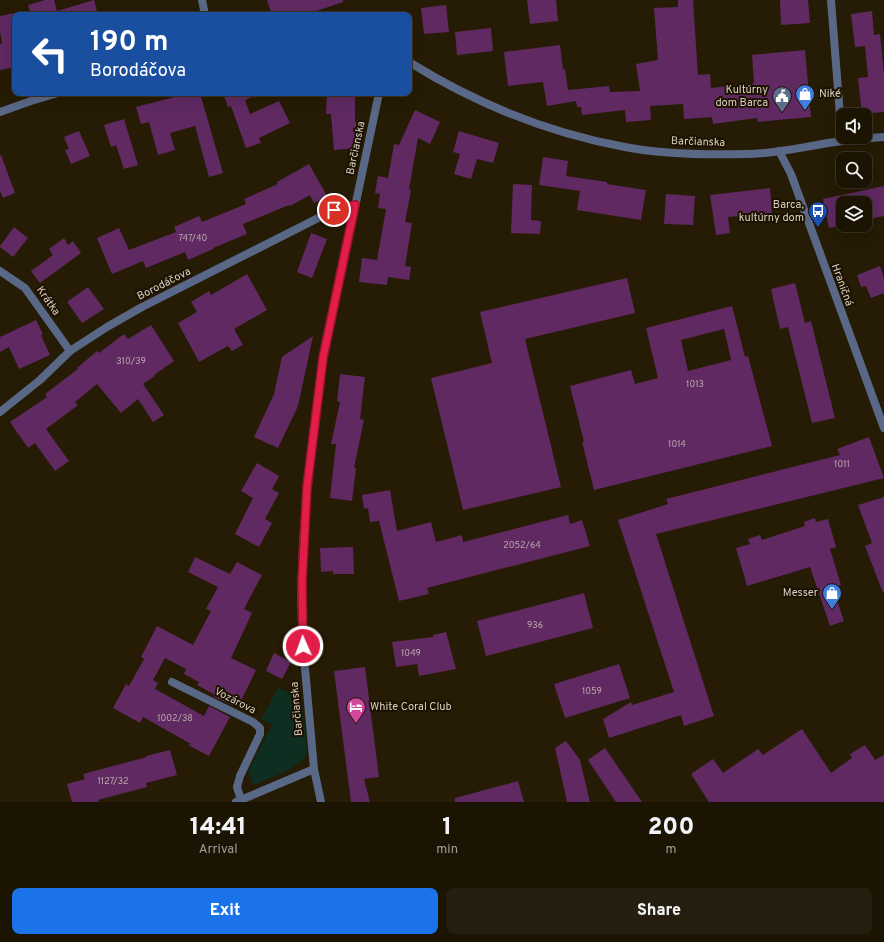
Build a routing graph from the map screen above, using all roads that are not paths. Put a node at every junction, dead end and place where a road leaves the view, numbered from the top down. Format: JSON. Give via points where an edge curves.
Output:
{"nodes":[{"id":1,"x":202,"y":0,"type":"edge"},
{"id":2,"x":831,"y":0,"type":"edge"},
{"id":3,"x":204,"y":12,"type":"edge"},
{"id":4,"x":412,"y":64,"type":"edge"},
{"id":5,"x":48,"y":96,"type":"edge"},
{"id":6,"x":378,"y":96,"type":"edge"},
{"id":7,"x":839,"y":108,"type":"edge"},
{"id":8,"x":0,"y":112,"type":"edge"},
{"id":9,"x":884,"y":137,"type":"edge"},
{"id":10,"x":872,"y":138,"type":"edge"},
{"id":11,"x":836,"y":142,"type":"edge"},
{"id":12,"x":778,"y":151,"type":"junction"},
{"id":13,"x":355,"y":205,"type":"junction"},
{"id":14,"x":0,"y":271,"type":"edge"},
{"id":15,"x":70,"y":351,"type":"junction"},
{"id":16,"x":0,"y":412,"type":"edge"},
{"id":17,"x":884,"y":428,"type":"edge"},
{"id":18,"x":172,"y":682,"type":"dead end"},
{"id":19,"x":314,"y":769,"type":"junction"},
{"id":20,"x":238,"y":801,"type":"edge"},
{"id":21,"x":321,"y":802,"type":"edge"}],
"edges":[{"from":1,"to":3,"type":"street"},
{"from":2,"to":7,"type":"street"},
{"from":4,"to":12,"type":"street","name":"Barčianska","via":[[475,99],[516,117],[625,148],[747,154]]},
{"from":5,"to":8,"type":"street"},
{"from":6,"to":13,"type":"street","name":"Barčianska"},
{"from":9,"to":10,"type":"street","name":"Barčianska"},
{"from":11,"to":12,"type":"street","name":"Barčianska"},
{"from":12,"to":17,"type":"street","name":"Hraničná","via":[[790,174]]},
{"from":13,"to":15,"type":"street","name":"Borodáčova","via":[[334,210],[142,307]]},
{"from":13,"to":19,"type":"street","name":"Barčianska","via":[[323,358],[307,487],[301,595]]},
{"from":14,"to":15,"type":"street","name":"Krátka","via":[[25,288]]},
{"from":15,"to":16,"type":"street","name":"Borodáčova","via":[[40,380]]},
{"from":18,"to":20,"type":"street","name":"Vozárova","via":[[254,722],[260,728],[260,734],[240,776],[237,787]]},
{"from":19,"to":20,"type":"street","name":"Vozárova"},
{"from":19,"to":21,"type":"street","name":"Barčianska"}]}
